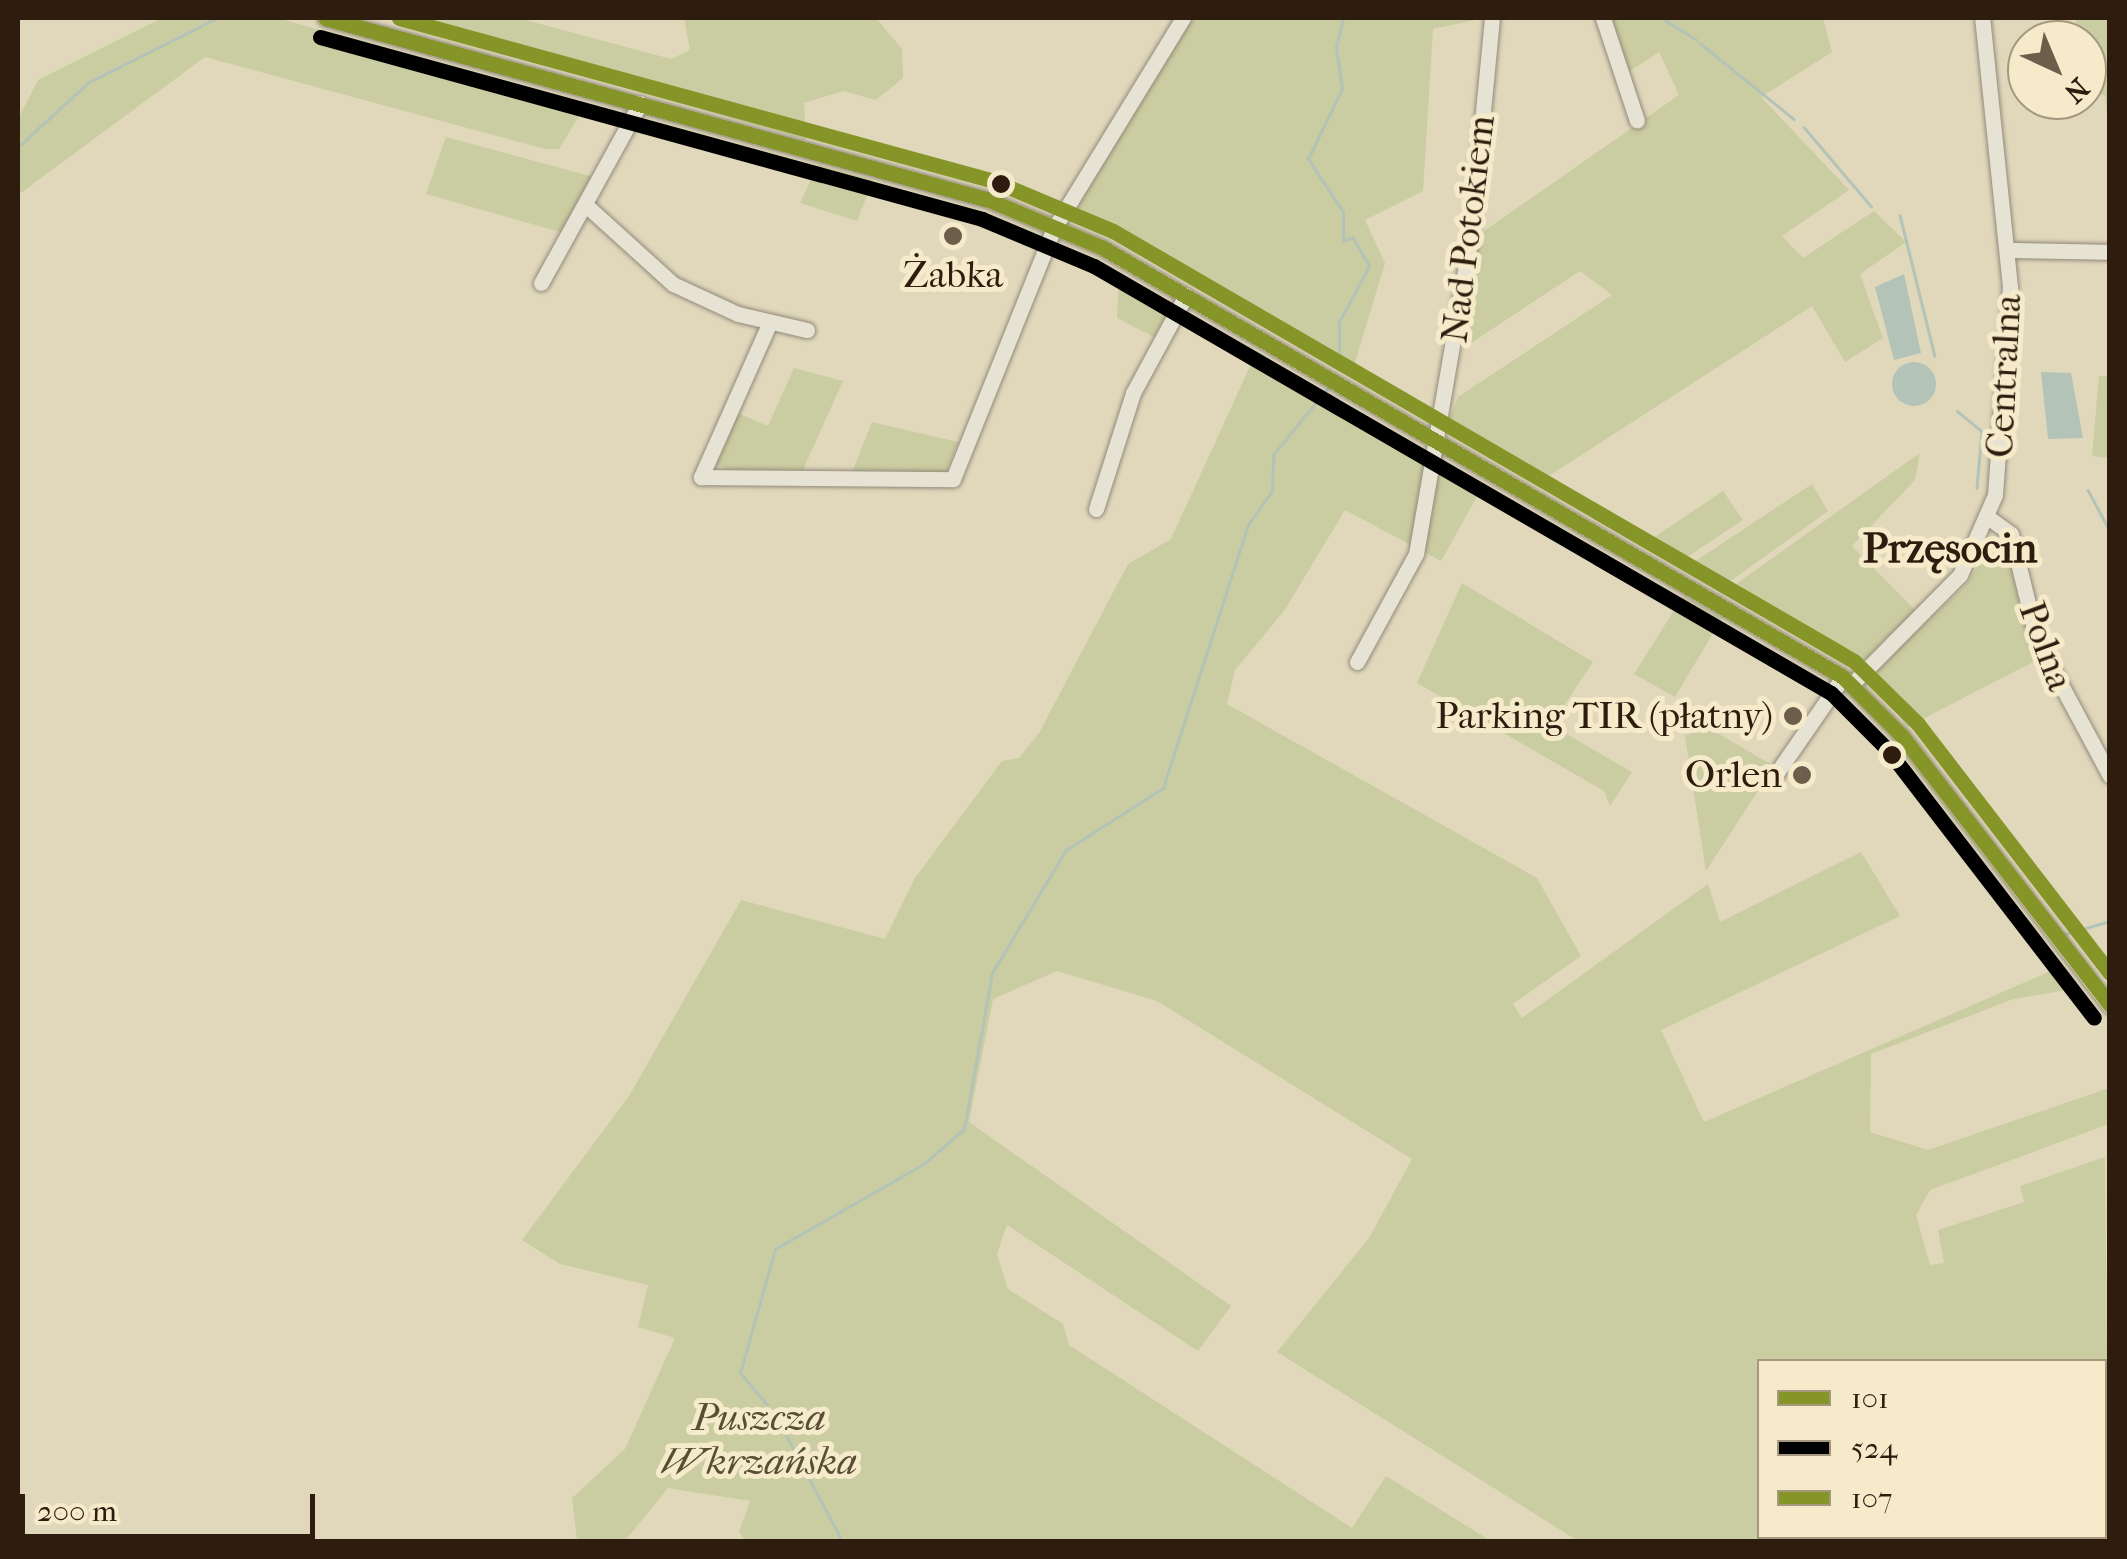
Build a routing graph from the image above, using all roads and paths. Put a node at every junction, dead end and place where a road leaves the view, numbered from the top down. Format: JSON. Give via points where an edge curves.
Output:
{"nodes":[{"id":1,"x":325,"y":18,"type":"edge"},
{"id":2,"x":1183,"y":18,"type":"edge"},
{"id":3,"x":1492,"y":18,"type":"edge"},
{"id":4,"x":1603,"y":18,"type":"edge"},
{"id":5,"x":1982,"y":18,"type":"edge"},
{"id":6,"x":640,"y":104,"type":"junction"},
{"id":7,"x":1637,"y":121,"type":"dead end"},
{"id":8,"x":588,"y":208,"type":"junction"},
{"id":9,"x":1056,"y":225,"type":"junction"},
{"id":10,"x":2008,"y":250,"type":"junction"},
{"id":11,"x":2110,"y":252,"type":"edge"},
{"id":12,"x":541,"y":283,"type":"dead end"},
{"id":13,"x":1186,"y":295,"type":"junction"},
{"id":14,"x":770,"y":322,"type":"junction"},
{"id":15,"x":807,"y":330,"type":"dead end"},
{"id":16,"x":1434,"y":438,"type":"junction"},
{"id":17,"x":1096,"y":510,"type":"dead end"},
{"id":18,"x":1989,"y":518,"type":"junction"},
{"id":19,"x":1357,"y":662,"type":"dead end"},
{"id":20,"x":1847,"y":681,"type":"junction"},
{"id":21,"x":1776,"y":774,"type":"dead end"},
{"id":22,"x":2110,"y":776,"type":"edge"},
{"id":23,"x":2110,"y":1006,"type":"edge"}],
"edges":[{"from":1,"to":6,"type":"street"},
{"from":2,"to":9,"type":"street"},
{"from":3,"to":16,"type":"street","name":"Nad Potokiem","via":[[1471,236]]},
{"from":4,"to":7,"type":"street"},
{"from":5,"to":10,"type":"street","name":"Centralna"},
{"from":6,"to":8,"type":"street"},
{"from":6,"to":9,"type":"street"},
{"from":8,"to":12,"type":"street"},
{"from":8,"to":14,"type":"street","via":[[673,284]]},
{"from":9,"to":13,"type":"street"},
{"from":9,"to":14,"type":"street","via":[[953,479],[700,478]]},
{"from":10,"to":11,"type":"street"},
{"from":10,"to":18,"type":"street","name":"Centralna","via":[[2009,392]]},
{"from":13,"to":16,"type":"street"},
{"from":13,"to":17,"type":"street","via":[[1133,394]]},
{"from":14,"to":15,"type":"street"},
{"from":16,"to":19,"type":"street","name":"Nad Potokiem","via":[[1416,554]]},
{"from":16,"to":20,"type":"street"},
{"from":18,"to":20,"type":"street","name":"Centralna","via":[[1950,588]]},
{"from":18,"to":22,"type":"street","name":"Polna","via":[[2011,534],[2037,640]]},
{"from":20,"to":21,"type":"street","name":"Centralna"},
{"from":20,"to":23,"type":"street"}]}
